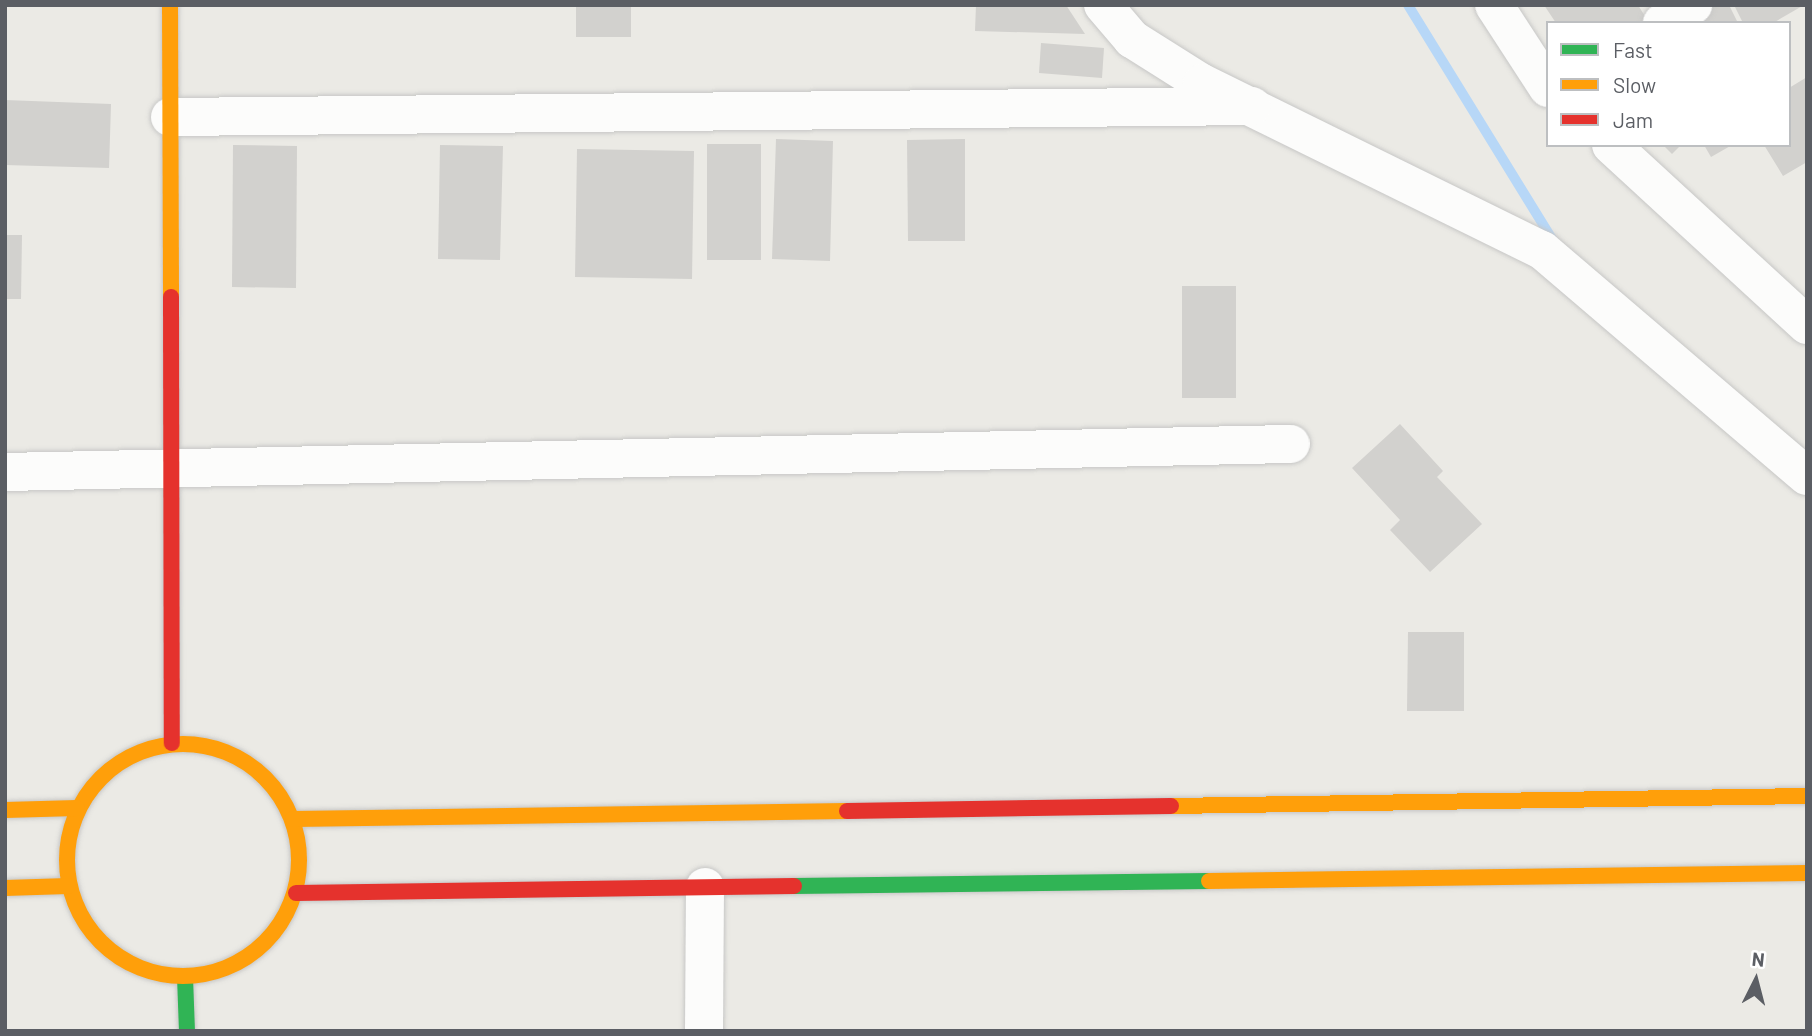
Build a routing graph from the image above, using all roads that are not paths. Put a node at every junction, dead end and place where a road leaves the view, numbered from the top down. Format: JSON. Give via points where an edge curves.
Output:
{"nodes":[{"id":1,"x":170,"y":5,"type":"edge"},
{"id":2,"x":1103,"y":5,"type":"edge"},
{"id":3,"x":1494,"y":5,"type":"edge"},
{"id":4,"x":1693,"y":5,"type":"edge"},
{"id":5,"x":1665,"y":21,"type":"edge"},
{"id":6,"x":1546,"y":84,"type":"edge"},
{"id":7,"x":1252,"y":106,"type":"junction"},
{"id":8,"x":170,"y":117,"type":"junction"},
{"id":9,"x":1613,"y":147,"type":"edge"},
{"id":10,"x":1807,"y":325,"type":"edge"},
{"id":11,"x":1291,"y":444,"type":"dead end"},
{"id":12,"x":171,"y":469,"type":"junction"},
{"id":13,"x":5,"y":472,"type":"edge"},
{"id":14,"x":1807,"y":476,"type":"edge"},
{"id":15,"x":172,"y":743,"type":"junction"},
{"id":16,"x":1807,"y":796,"type":"edge"},
{"id":17,"x":77,"y":808,"type":"junction"},
{"id":18,"x":5,"y":810,"type":"edge"},
{"id":19,"x":293,"y":819,"type":"junction"},
{"id":20,"x":1807,"y":873,"type":"edge"},
{"id":21,"x":68,"y":886,"type":"junction"},
{"id":22,"x":705,"y":887,"type":"junction"},
{"id":23,"x":5,"y":888,"type":"edge"},
{"id":24,"x":296,"y":892,"type":"junction"},
{"id":25,"x":185,"y":977,"type":"junction"},
{"id":26,"x":187,"y":1031,"type":"edge"},
{"id":27,"x":704,"y":1031,"type":"edge"}],
"edges":[{"from":1,"to":8,"type":"street"},
{"from":2,"to":7,"type":"street","via":[[1132,39],[1202,83]]},
{"from":3,"to":6,"type":"street"},
{"from":4,"to":5,"type":"street"},
{"from":7,"to":8,"type":"street"},
{"from":7,"to":14,"type":"street","via":[[1542,250],[1590,296]]},
{"from":8,"to":12,"type":"street"},
{"from":9,"to":10,"type":"street"},
{"from":11,"to":12,"type":"street"},
{"from":12,"to":13,"type":"street"},
{"from":12,"to":15,"type":"street"},
{"from":15,"to":17,"type":"street","via":[[133,753],[101,776]]},
{"from":15,"to":19,"type":"street","via":[[211,746],[248,762],[275,787]]},
{"from":16,"to":19,"type":"street"},
{"from":17,"to":18,"type":"street"},
{"from":17,"to":21,"type":"street","via":[[66,846]]},
{"from":19,"to":24,"type":"street","via":[[300,856]]},
{"from":20,"to":22,"type":"street"},
{"from":21,"to":23,"type":"street"},
{"from":21,"to":25,"type":"street","via":[[84,922],[110,952],[146,971]]},
{"from":22,"to":24,"type":"street"},
{"from":22,"to":27,"type":"street"},
{"from":24,"to":25,"type":"street","via":[[280,926],[254,953],[222,970]]},
{"from":25,"to":26,"type":"street"}]}
